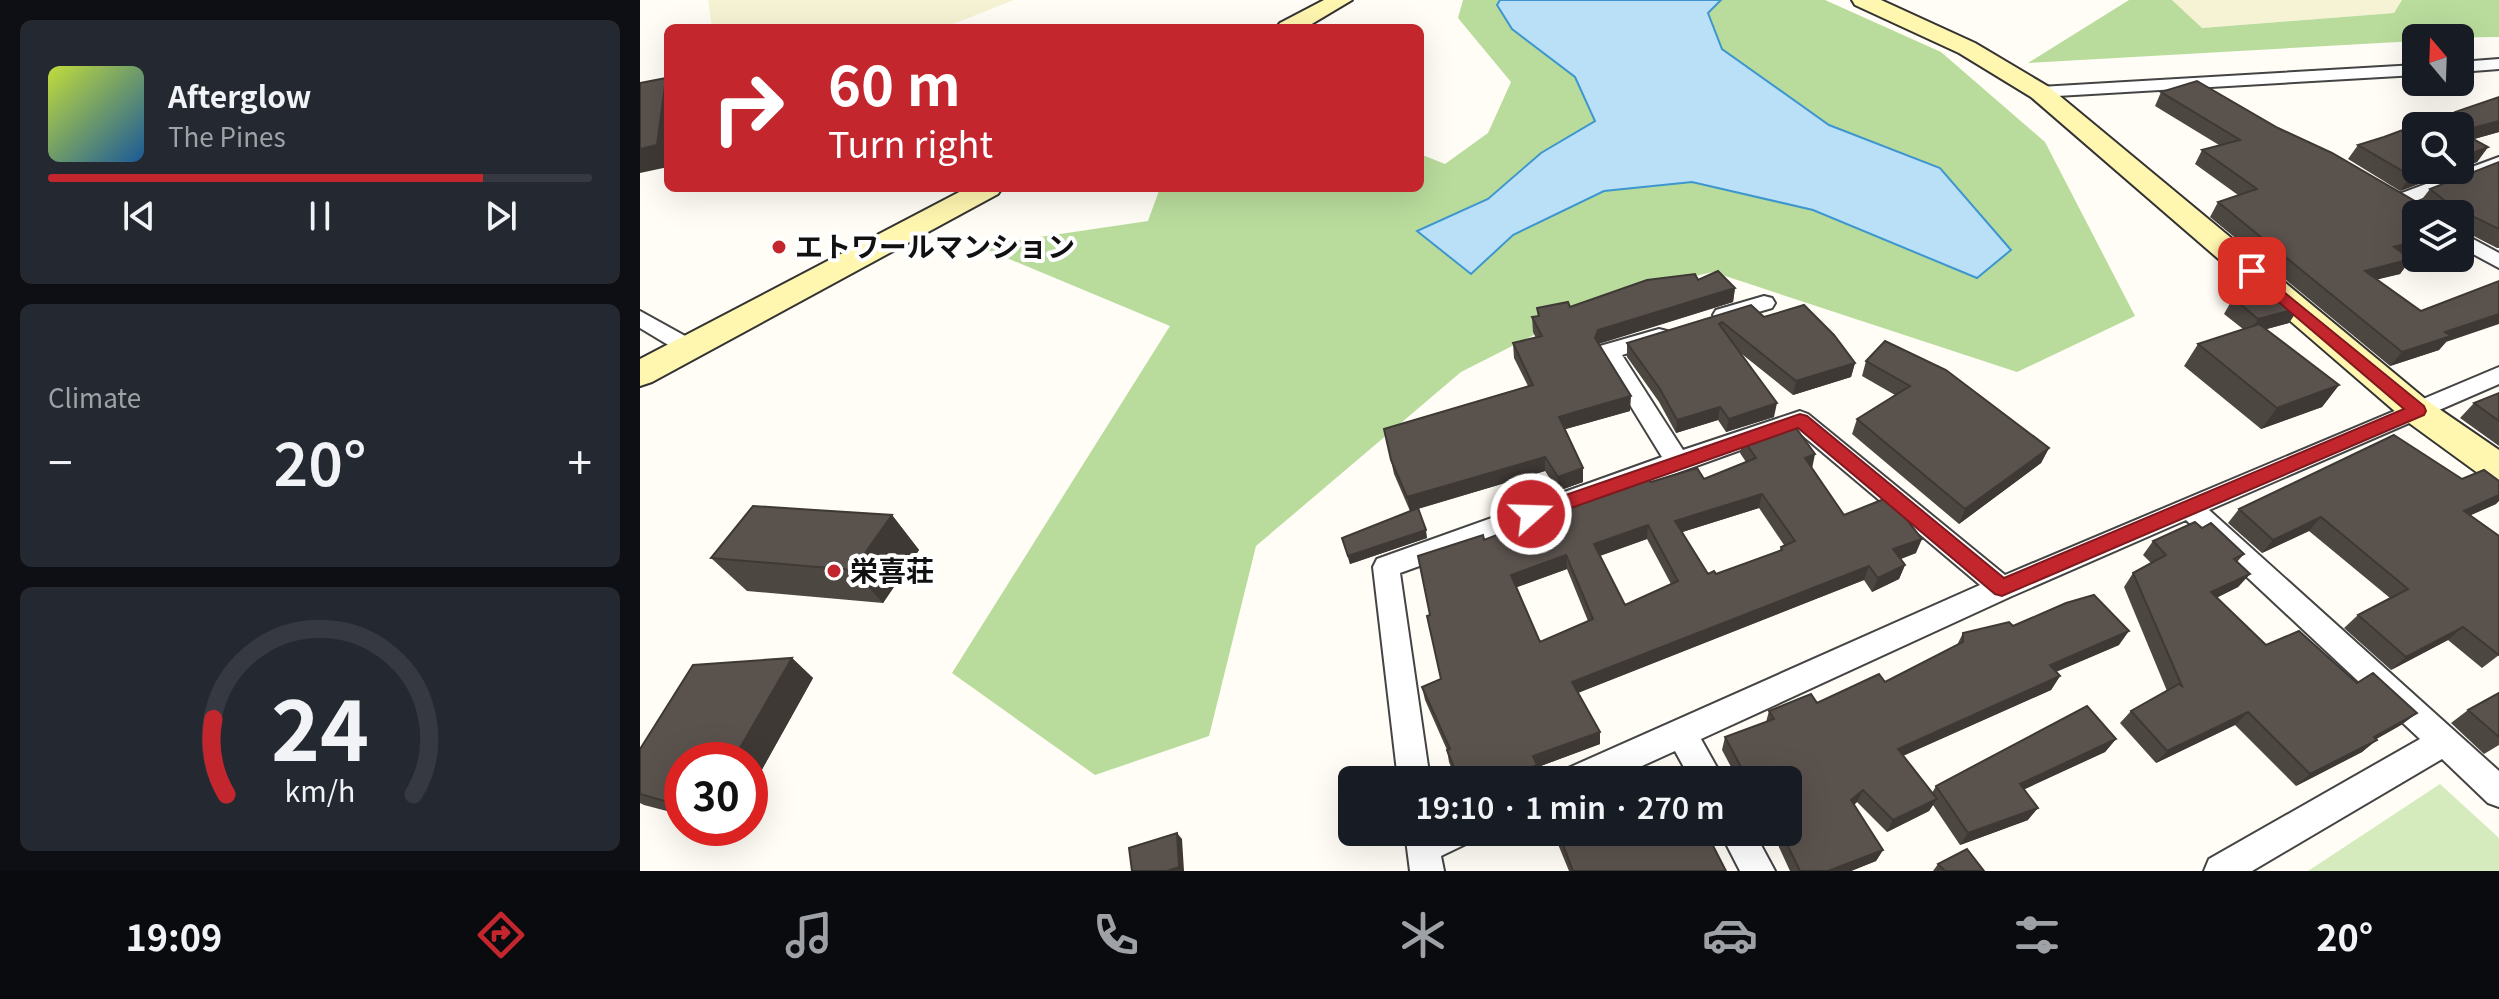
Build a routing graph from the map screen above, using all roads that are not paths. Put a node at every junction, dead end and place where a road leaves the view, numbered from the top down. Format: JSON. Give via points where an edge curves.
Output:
{"nodes":[{"id":1,"x":1341,"y":0,"type":"edge"},
{"id":2,"x":1863,"y":0,"type":"edge"},
{"id":3,"x":1296,"y":24,"type":"edge"},
{"id":4,"x":2499,"y":64,"type":"edge"},
{"id":5,"x":2474,"y":66,"type":"edge"},
{"id":6,"x":2402,"y":71,"type":"edge"},
{"id":7,"x":2203,"y":83,"type":"junction"},
{"id":8,"x":2040,"y":92,"type":"junction"},
{"id":9,"x":2229,"y":99,"type":"edge"},
{"id":10,"x":2499,"y":162,"type":"edge"},
{"id":11,"x":980,"y":192,"type":"edge"},
{"id":12,"x":2402,"y":203,"type":"edge"},
{"id":13,"x":2474,"y":247,"type":"edge"},
{"id":14,"x":2499,"y":262,"type":"edge"},
{"id":15,"x":1764,"y":303,"type":"dead end"},
{"id":16,"x":640,"y":318,"type":"edge"},
{"id":17,"x":1707,"y":320,"type":"edge"},
{"id":18,"x":1679,"y":329,"type":"edge"},
{"id":19,"x":688,"y":347,"type":"junction"},
{"id":20,"x":640,"y":374,"type":"edge"},
{"id":21,"x":2499,"y":375,"type":"edge"},
{"id":22,"x":2417,"y":411,"type":"junction"},
{"id":23,"x":1677,"y":461,"type":"junction"},
{"id":24,"x":2499,"y":469,"type":"edge"},
{"id":25,"x":2189,"y":507,"type":"junction"},
{"id":26,"x":2002,"y":588,"type":"junction"},
{"id":27,"x":1682,"y":734,"type":"junction"},
{"id":28,"x":2443,"y":742,"type":"junction"},
{"id":29,"x":1412,"y":766,"type":"edge"},
{"id":30,"x":1609,"y":766,"type":"edge"},
{"id":31,"x":1700,"y":766,"type":"edge"},
{"id":32,"x":2499,"y":792,"type":"edge"},
{"id":33,"x":1744,"y":846,"type":"edge"},
{"id":34,"x":1758,"y":871,"type":"edge"},
{"id":35,"x":2221,"y":871,"type":"edge"}],
"edges":[{"from":1,"to":3,"type":"street"},
{"from":2,"to":8,"type":"street","via":[[1967,48]]},
{"from":4,"to":5,"type":"street"},
{"from":6,"to":7,"type":"street"},
{"from":7,"to":8,"type":"street"},
{"from":7,"to":9,"type":"street"},
{"from":8,"to":22,"type":"street"},
{"from":10,"to":12,"type":"street","via":[[2392,197]]},
{"from":11,"to":19,"type":"street"},
{"from":13,"to":14,"type":"street"},
{"from":15,"to":17,"type":"street"},
{"from":16,"to":19,"type":"street"},
{"from":18,"to":23,"type":"street","via":[[1608,351]]},
{"from":19,"to":20,"type":"street"},
{"from":21,"to":22,"type":"street"},
{"from":22,"to":24,"type":"street"},
{"from":22,"to":25,"type":"street"},
{"from":23,"to":26,"type":"street","via":[[1800,420]]},
{"from":23,"to":29,"type":"street","via":[[1386,567]]},
{"from":25,"to":26,"type":"street"},
{"from":25,"to":28,"type":"street"},
{"from":26,"to":27,"type":"street"},
{"from":27,"to":30,"type":"street"},
{"from":27,"to":31,"type":"street"},
{"from":28,"to":32,"type":"street"},
{"from":28,"to":35,"type":"street"},
{"from":33,"to":34,"type":"street"}]}
